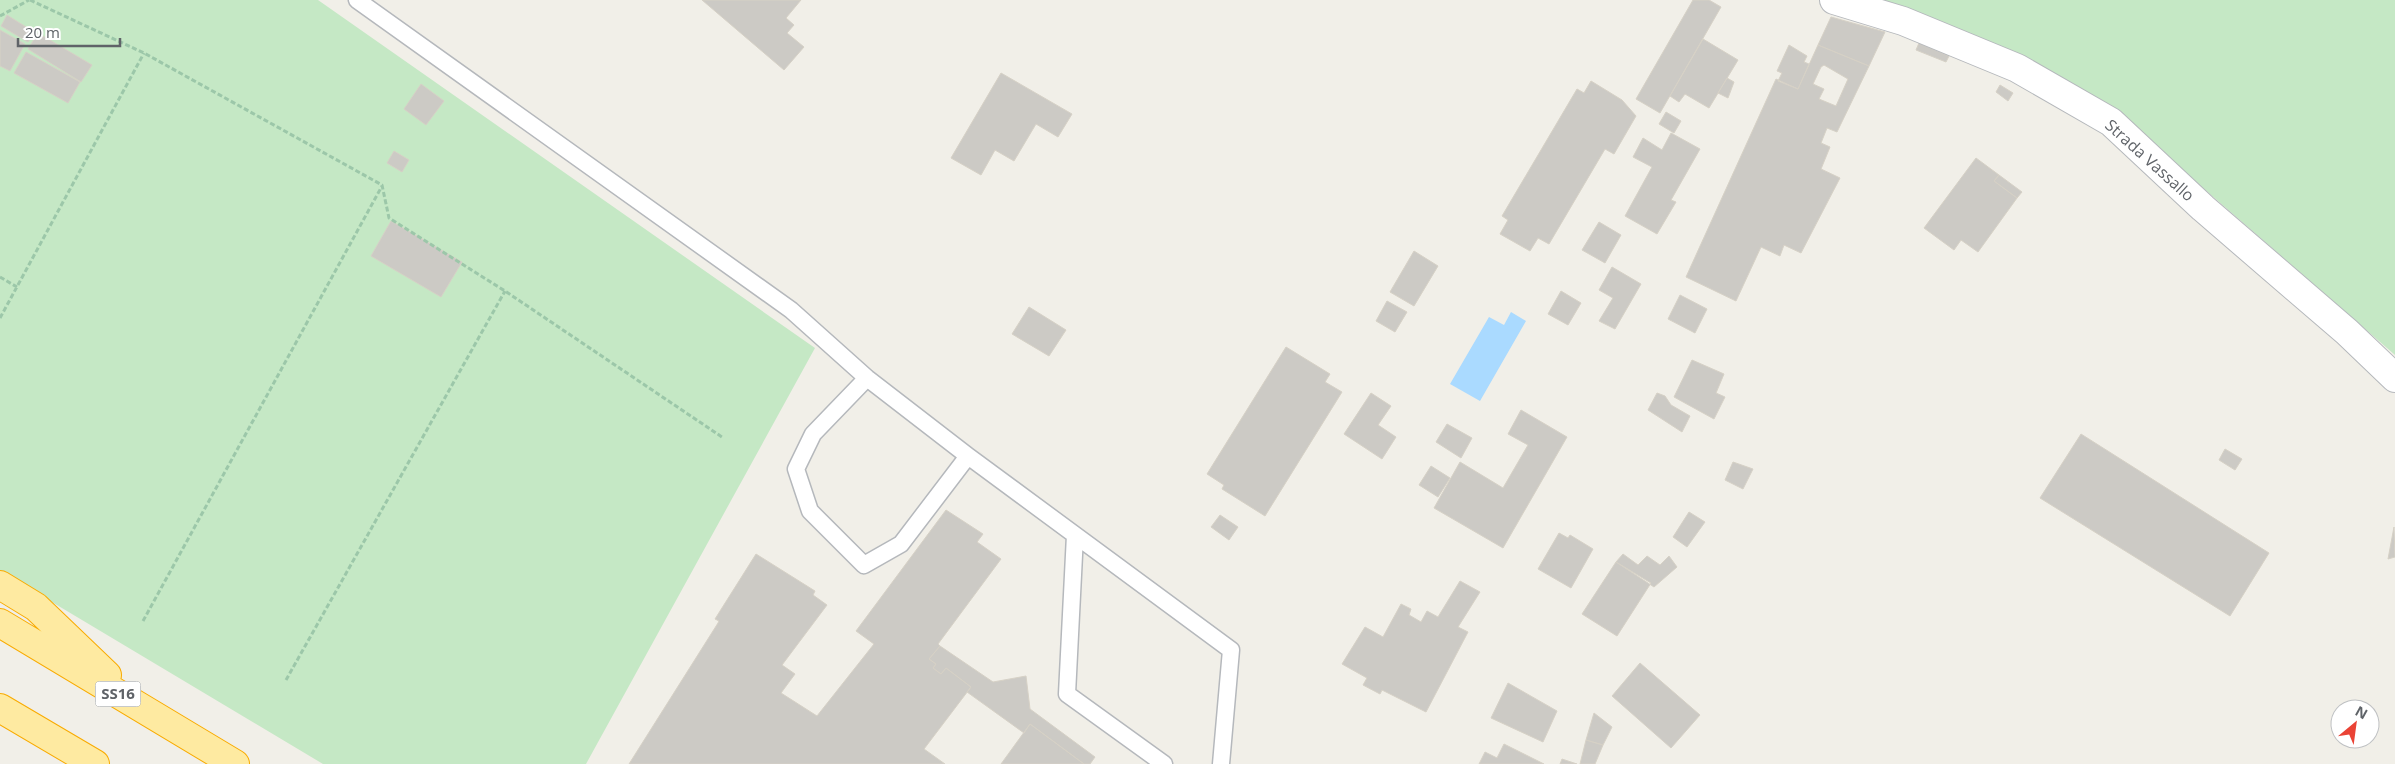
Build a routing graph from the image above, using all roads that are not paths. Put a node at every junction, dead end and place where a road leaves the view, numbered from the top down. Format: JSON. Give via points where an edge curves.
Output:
{"nodes":[{"id":1,"x":357,"y":0,"type":"edge"},
{"id":2,"x":1834,"y":0,"type":"edge"},
{"id":3,"x":867,"y":378,"type":"junction"},
{"id":4,"x":2395,"y":378,"type":"edge"},
{"id":5,"x":968,"y":456,"type":"junction"},
{"id":6,"x":1075,"y":535,"type":"junction"},
{"id":7,"x":0,"y":585,"type":"edge"},
{"id":8,"x":0,"y":623,"type":"edge"},
{"id":9,"x":0,"y":708,"type":"edge"},
{"id":10,"x":143,"y":709,"type":"junction"},
{"id":11,"x":95,"y":764,"type":"edge"},
{"id":12,"x":235,"y":764,"type":"edge"},
{"id":13,"x":1164,"y":764,"type":"edge"},
{"id":14,"x":1221,"y":764,"type":"edge"}],
"edges":[{"from":1,"to":3,"type":"lane","via":[[791,310]]},
{"from":2,"to":4,"type":"street","name":"Strada Vassallo","via":[[1902,21],[2016,68],[2111,122]]},
{"from":3,"to":5,"type":"lane"},
{"from":3,"to":5,"type":"lane","via":[[813,434],[796,469],[810,511],[864,565],[902,544]]},
{"from":5,"to":6,"type":"lane"},
{"from":6,"to":13,"type":"lane","via":[[1067,694]]},
{"from":6,"to":14,"type":"lane","via":[[1231,650]]},
{"from":7,"to":10,"type":"highway","via":[[36,607]]},
{"from":8,"to":10,"type":"highway","number":"SS16"},
{"from":9,"to":11,"type":"highway"},
{"from":10,"to":12,"type":"highway","number":"SS16"}]}
